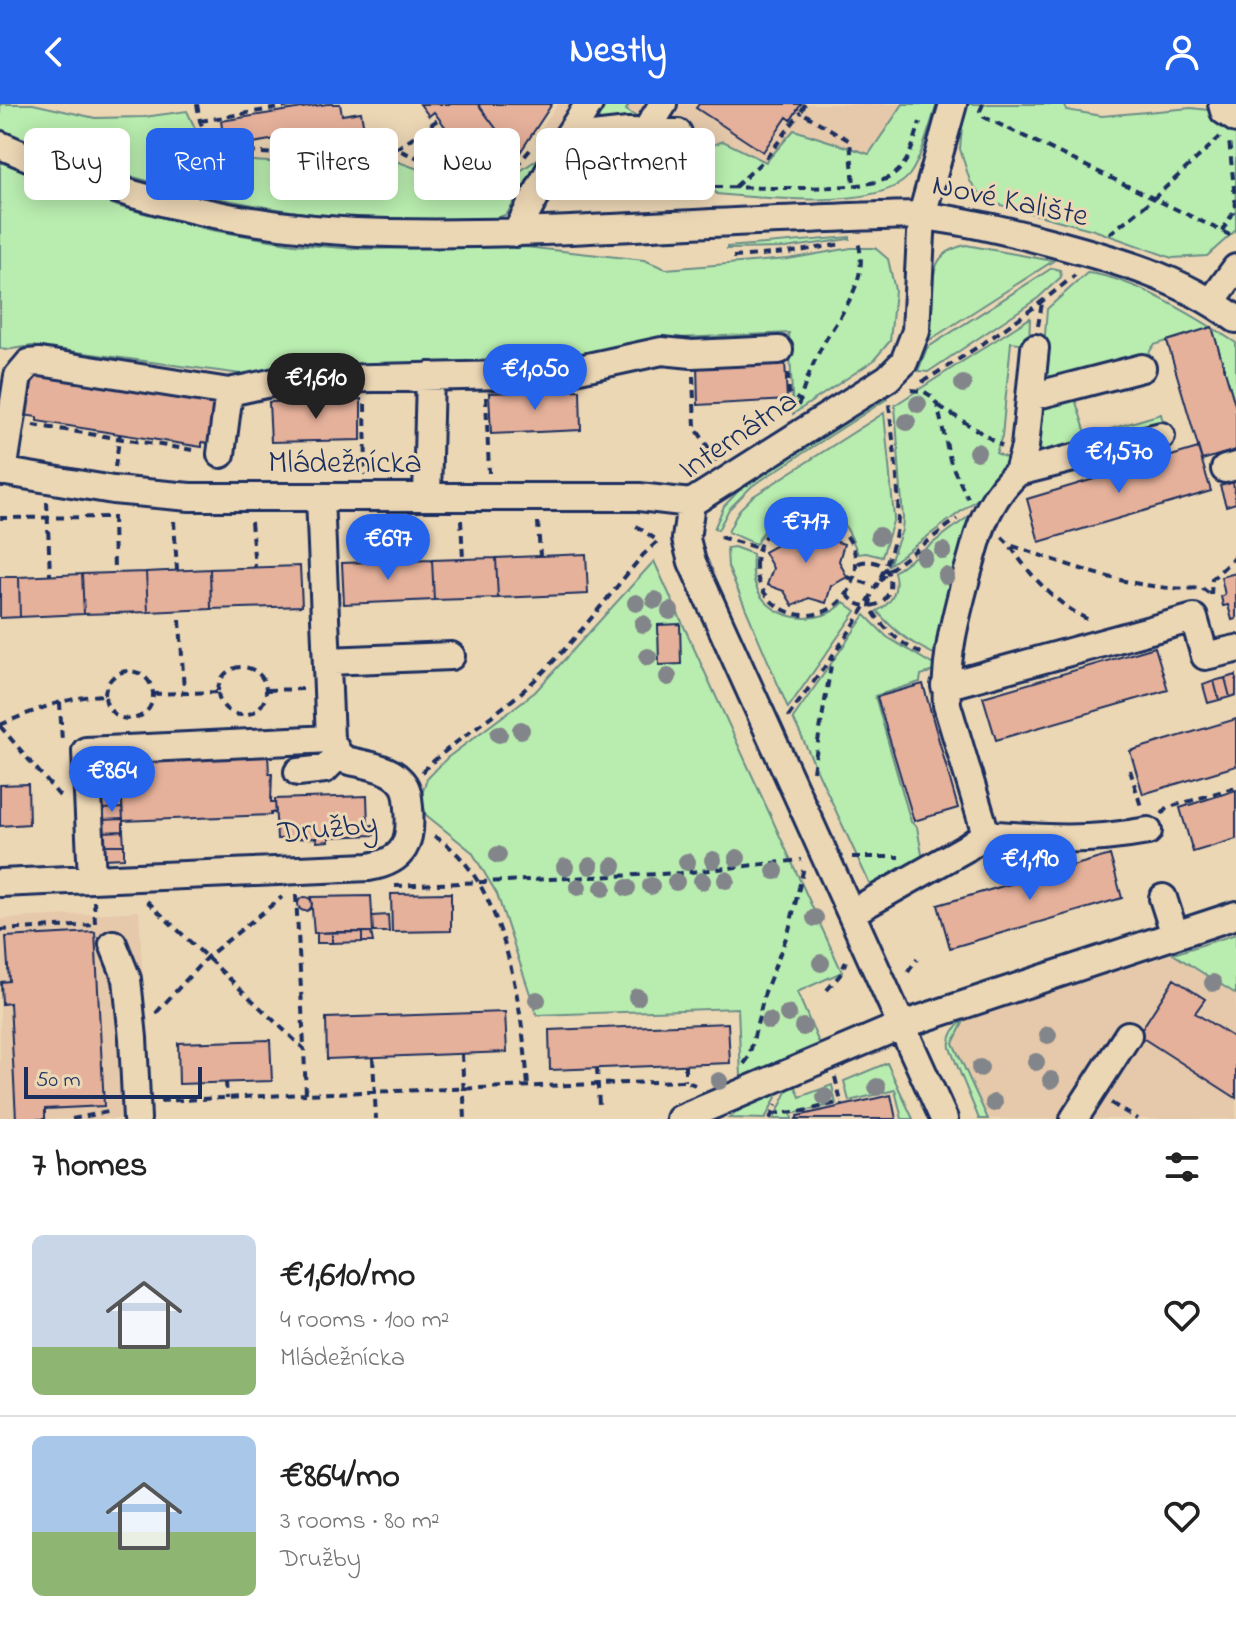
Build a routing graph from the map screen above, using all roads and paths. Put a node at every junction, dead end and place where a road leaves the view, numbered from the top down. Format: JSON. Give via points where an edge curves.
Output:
{"nodes":[{"id":1,"x":197,"y":104,"type":"edge"},
{"id":2,"x":302,"y":104,"type":"edge"},
{"id":3,"x":589,"y":104,"type":"edge"},
{"id":4,"x":663,"y":104,"type":"edge"},
{"id":5,"x":805,"y":104,"type":"edge"},
{"id":6,"x":953,"y":104,"type":"edge"},
{"id":7,"x":983,"y":104,"type":"edge"},
{"id":8,"x":1222,"y":104,"type":"edge"},
{"id":9,"x":801,"y":112,"type":"junction"},
{"id":10,"x":921,"y":118,"type":"dead end"},
{"id":11,"x":439,"y":119,"type":"dead end"},
{"id":12,"x":1236,"y":119,"type":"edge"},
{"id":13,"x":200,"y":121,"type":"junction"},
{"id":14,"x":574,"y":128,"type":"edge"},
{"id":15,"x":648,"y":128,"type":"edge"},
{"id":16,"x":0,"y":145,"type":"edge"},
{"id":17,"x":536,"y":146,"type":"edge"},
{"id":18,"x":398,"y":148,"type":"edge"},
{"id":19,"x":398,"y":150,"type":"edge"},
{"id":20,"x":270,"y":153,"type":"edge"},
{"id":21,"x":854,"y":185,"type":"junction"},
{"id":22,"x":715,"y":187,"type":"edge"},
{"id":23,"x":735,"y":187,"type":"junction"},
{"id":24,"x":536,"y":196,"type":"edge"},
{"id":25,"x":1152,"y":200,"type":"junction"},
{"id":26,"x":922,"y":215,"type":"junction"},
{"id":27,"x":1221,"y":231,"type":"junction"},
{"id":28,"x":516,"y":233,"type":"junction"},
{"id":29,"x":1107,"y":235,"type":"dead end"},
{"id":30,"x":1232,"y":236,"type":"dead end"},
{"id":31,"x":858,"y":242,"type":"dead end"},
{"id":32,"x":844,"y":244,"type":"dead end"},
{"id":33,"x":733,"y":257,"type":"dead end"},
{"id":34,"x":1236,"y":268,"type":"edge"},
{"id":35,"x":1080,"y":271,"type":"dead end"},
{"id":36,"x":1212,"y":301,"type":"junction"},
{"id":37,"x":1236,"y":319,"type":"edge"},
{"id":38,"x":1035,"y":348,"type":"dead end"},
{"id":39,"x":779,"y":350,"type":"joint"},
{"id":40,"x":692,"y":354,"type":"junction"},
{"id":41,"x":1142,"y":368,"type":"dead end"},
{"id":42,"x":485,"y":375,"type":"junction"},
{"id":43,"x":430,"y":376,"type":"junction"},
{"id":44,"x":364,"y":377,"type":"junction"},
{"id":45,"x":229,"y":392,"type":"junction"},
{"id":46,"x":1030,"y":397,"type":"junction"},
{"id":47,"x":800,"y":400,"type":"junction"},
{"id":48,"x":889,"y":402,"type":"dead end"},
{"id":49,"x":937,"y":404,"type":"junction"},
{"id":50,"x":810,"y":408,"type":"dead end"},
{"id":51,"x":797,"y":410,"type":"dead end"},
{"id":52,"x":11,"y":422,"type":"junction"},
{"id":53,"x":119,"y":436,"type":"junction"},
{"id":54,"x":1161,"y":436,"type":"dead end"},
{"id":55,"x":365,"y":445,"type":"dead end"},
{"id":56,"x":221,"y":454,"type":"joint"},
{"id":57,"x":116,"y":461,"type":"dead end"},
{"id":58,"x":717,"y":461,"type":"dead end"},
{"id":59,"x":1015,"y":470,"type":"junction"},
{"id":60,"x":2,"y":471,"type":"edge"},
{"id":61,"x":46,"y":479,"type":"junction"},
{"id":62,"x":113,"y":490,"type":"junction"},
{"id":63,"x":320,"y":497,"type":"junction"},
{"id":64,"x":427,"y":497,"type":"junction"},
{"id":65,"x":490,"y":497,"type":"junction"},
{"id":66,"x":536,"y":498,"type":"junction"},
{"id":67,"x":691,"y":503,"type":"junction"},
{"id":68,"x":48,"y":517,"type":"junction"},
{"id":69,"x":113,"y":517,"type":"junction"},
{"id":70,"x":174,"y":517,"type":"dead end"},
{"id":71,"x":973,"y":517,"type":"junction"},
{"id":72,"x":0,"y":518,"type":"edge"},
{"id":73,"x":251,"y":518,"type":"dead end"},
{"id":74,"x":461,"y":526,"type":"dead end"},
{"id":75,"x":390,"y":527,"type":"dead end"},
{"id":76,"x":720,"y":537,"type":"dead end"},
{"id":77,"x":658,"y":541,"type":"dead end"},
{"id":78,"x":1010,"y":545,"type":"junction"},
{"id":79,"x":758,"y":548,"type":"junction"},
{"id":80,"x":540,"y":556,"type":"dead end"},
{"id":81,"x":1236,"y":556,"type":"edge"},
{"id":82,"x":463,"y":559,"type":"dead end"},
{"id":83,"x":391,"y":561,"type":"dead end"},
{"id":84,"x":856,"y":564,"type":"junction"},
{"id":85,"x":255,"y":567,"type":"dead end"},
{"id":86,"x":885,"y":569,"type":"junction"},
{"id":87,"x":177,"y":570,"type":"dead end"},
{"id":88,"x":114,"y":573,"type":"dead end"},
{"id":89,"x":50,"y":575,"type":"dead end"},
{"id":90,"x":850,"y":578,"type":"junction"},
{"id":91,"x":875,"y":586,"type":"junction"},
{"id":92,"x":847,"y":593,"type":"junction"},
{"id":93,"x":1211,"y":595,"type":"junction"},
{"id":94,"x":867,"y":606,"type":"junction"},
{"id":95,"x":1194,"y":618,"type":"junction"},
{"id":96,"x":180,"y":620,"type":"dead end"},
{"id":97,"x":1116,"y":639,"type":"junction"},
{"id":98,"x":1236,"y":649,"type":"edge"},
{"id":99,"x":834,"y":651,"type":"junction"},
{"id":100,"x":451,"y":656,"type":"dead end"},
{"id":101,"x":327,"y":661,"type":"junction"},
{"id":102,"x":946,"y":675,"type":"junction"},
{"id":103,"x":328,"y":688,"type":"junction"},
{"id":104,"x":267,"y":690,"type":"junction"},
{"id":105,"x":218,"y":692,"type":"junction"},
{"id":106,"x":184,"y":693,"type":"junction"},
{"id":107,"x":153,"y":694,"type":"junction"},
{"id":108,"x":104,"y":695,"type":"junction"},
{"id":109,"x":786,"y":719,"type":"dead end"},
{"id":110,"x":0,"y":725,"type":"edge"},
{"id":111,"x":334,"y":747,"type":"junction"},
{"id":112,"x":1130,"y":770,"type":"dead end"},
{"id":113,"x":298,"y":772,"type":"dead end"},
{"id":114,"x":812,"y":777,"type":"dead end"},
{"id":115,"x":1236,"y":787,"type":"edge"},
{"id":116,"x":407,"y":788,"type":"junction"},
{"id":117,"x":66,"y":804,"type":"dead end"},
{"id":118,"x":411,"y":825,"type":"junction"},
{"id":119,"x":1148,"y":831,"type":"junction"},
{"id":120,"x":986,"y":834,"type":"junction"},
{"id":121,"x":314,"y":869,"type":"junction"},
{"id":122,"x":122,"y":878,"type":"junction"},
{"id":123,"x":92,"y":879,"type":"junction"},
{"id":124,"x":479,"y":882,"type":"junction"},
{"id":125,"x":0,"y":883,"type":"edge"},
{"id":126,"x":445,"y":883,"type":"dead end"},
{"id":127,"x":285,"y":895,"type":"dead end"},
{"id":128,"x":1163,"y":898,"type":"dead end"},
{"id":129,"x":851,"y":913,"type":"junction"},
{"id":130,"x":1236,"y":915,"type":"edge"},
{"id":131,"x":95,"y":917,"type":"dead end"},
{"id":132,"x":0,"y":930,"type":"edge"},
{"id":133,"x":1175,"y":935,"type":"junction"},
{"id":134,"x":113,"y":944,"type":"dead end"},
{"id":135,"x":207,"y":957,"type":"junction"},
{"id":136,"x":847,"y":959,"type":"dead end"},
{"id":137,"x":917,"y":959,"type":"dead end"},
{"id":138,"x":908,"y":972,"type":"dead end"},
{"id":139,"x":827,"y":990,"type":"dead end"},
{"id":140,"x":902,"y":1025,"type":"junction"},
{"id":141,"x":1128,"y":1035,"type":"dead end"},
{"id":142,"x":133,"y":1038,"type":"junction"},
{"id":143,"x":304,"y":1049,"type":"junction"},
{"id":144,"x":462,"y":1054,"type":"dead end"},
{"id":145,"x":373,"y":1058,"type":"dead end"},
{"id":146,"x":685,"y":1065,"type":"dead end"},
{"id":147,"x":597,"y":1068,"type":"dead end"},
{"id":148,"x":685,"y":1081,"type":"junction"},
{"id":149,"x":226,"y":1082,"type":"dead end"},
{"id":150,"x":598,"y":1084,"type":"junction"},
{"id":151,"x":837,"y":1084,"type":"dead end"},
{"id":152,"x":698,"y":1086,"type":"dead end"},
{"id":153,"x":528,"y":1087,"type":"junction"},
{"id":154,"x":464,"y":1089,"type":"junction"},
{"id":155,"x":374,"y":1092,"type":"junction"},
{"id":156,"x":306,"y":1094,"type":"junction"},
{"id":157,"x":227,"y":1098,"type":"junction"},
{"id":158,"x":731,"y":1099,"type":"junction"},
{"id":159,"x":599,"y":1106,"type":"dead end"},
{"id":160,"x":137,"y":1113,"type":"edge"},
{"id":161,"x":772,"y":1114,"type":"dead end"},
{"id":162,"x":72,"y":1119,"type":"edge"},
{"id":163,"x":376,"y":1119,"type":"edge"},
{"id":164,"x":465,"y":1119,"type":"edge"},
{"id":165,"x":680,"y":1119,"type":"edge"},
{"id":166,"x":944,"y":1119,"type":"edge"},
{"id":167,"x":1074,"y":1119,"type":"edge"}],
"edges":[{"from":1,"to":13,"type":"path"},
{"from":2,"to":13,"type":"path"},
{"from":3,"to":14,"type":"street"},
{"from":4,"to":15,"type":"street"},
{"from":5,"to":9,"type":"path"},
{"from":6,"to":26,"type":"street","name":"Internátna"},
{"from":7,"to":25,"type":"path","via":[[984,117]]},
{"from":8,"to":12,"type":"street"},
{"from":9,"to":21,"type":"path","via":[[850,141]]},
{"from":9,"to":23,"type":"path","via":[[767,157]]},
{"from":10,"to":21,"type":"path","via":[[905,164],[894,175],[880,183]]},
{"from":11,"to":18,"type":"path"},
{"from":13,"to":20,"type":"path","via":[[213,150]]},
{"from":16,"to":28,"type":"street","name":"Nové Kalište","via":[[113,189],[246,221],[387,233]]},
{"from":17,"to":19,"type":"path","via":[[486,185]]},
{"from":21,"to":23,"type":"path"},
{"from":22,"to":23,"type":"path"},
{"from":24,"to":28,"type":"street"},
{"from":25,"to":27,"type":"path"},
{"from":25,"to":27,"type":"path","via":[[1228,130],[1236,208]]},
{"from":25,"to":29,"type":"path"},
{"from":26,"to":28,"type":"street","name":"Nové Kalište"},
{"from":26,"to":36,"type":"street","name":"Nové Kalište","via":[[993,227],[1093,254],[1169,278]]},
{"from":26,"to":67,"type":"street","name":"Internátna","via":[[916,331],[904,362],[888,378]]},
{"from":27,"to":30,"type":"path"},
{"from":31,"to":47,"type":"path","via":[[862,269]]},
{"from":32,"to":33,"type":"path"},
{"from":34,"to":36,"type":"street"},
{"from":35,"to":49,"type":"path","via":[[1042,303],[908,390],[923,391]]},
{"from":36,"to":37,"type":"street","name":"Nové Kalište"},
{"from":38,"to":46,"type":"street"},
{"from":39,"to":40,"type":"street"},
{"from":39,"to":47,"type":"path","via":[[787,355],[789,393]]},
{"from":40,"to":42,"type":"street","via":[[662,351],[571,372]]},
{"from":40,"to":58,"type":"path","via":[[695,427]]},
{"from":41,"to":46,"type":"street"},
{"from":42,"to":43,"type":"street"},
{"from":42,"to":65,"type":"path"},
{"from":43,"to":44,"type":"street"},
{"from":43,"to":64,"type":"street"},
{"from":44,"to":45,"type":"street","via":[[285,380]]},
{"from":44,"to":55,"type":"path"},
{"from":45,"to":52,"type":"street","via":[[29,363],[18,376]]},
{"from":45,"to":56,"type":"street"},
{"from":46,"to":59,"type":"street"},
{"from":47,"to":50,"type":"path"},
{"from":47,"to":51,"type":"path"},
{"from":48,"to":86,"type":"path","via":[[897,521]]},
{"from":49,"to":59,"type":"path","via":[[983,435]]},
{"from":49,"to":59,"type":"path","via":[[951,464],[974,506]]},
{"from":52,"to":53,"type":"path"},
{"from":52,"to":60,"type":"street"},
{"from":53,"to":56,"type":"path"},
{"from":53,"to":57,"type":"path"},
{"from":54,"to":59,"type":"street"},
{"from":59,"to":71,"type":"street"},
{"from":60,"to":61,"type":"street","name":"Mládežnícka"},
{"from":61,"to":62,"type":"street","name":"Mládežnícka"},
{"from":61,"to":68,"type":"path"},
{"from":62,"to":63,"type":"street","name":"Mládežnícka","via":[[205,498]]},
{"from":62,"to":69,"type":"path"},
{"from":63,"to":64,"type":"street","name":"Mládežnícka"},
{"from":63,"to":101,"type":"street"},
{"from":64,"to":65,"type":"street","name":"Mládežnícka"},
{"from":65,"to":66,"type":"street","name":"Mládežnícka"},
{"from":66,"to":67,"type":"street","name":"Mládežnícka","via":[[639,497]]},
{"from":66,"to":80,"type":"path"},
{"from":67,"to":129,"type":"street","name":"Internátna","via":[[686,539],[692,562]]},
{"from":68,"to":69,"type":"path"},
{"from":68,"to":72,"type":"path"},
{"from":68,"to":89,"type":"path"},
{"from":69,"to":88,"type":"path"},
{"from":70,"to":87,"type":"path"},
{"from":71,"to":78,"type":"path"},
{"from":71,"to":86,"type":"path"},
{"from":71,"to":102,"type":"street"},
{"from":73,"to":85,"type":"path"},
{"from":74,"to":82,"type":"path"},
{"from":75,"to":83,"type":"path"},
{"from":76,"to":79,"type":"path"},
{"from":77,"to":116,"type":"path","via":[[559,657]]},
{"from":78,"to":93,"type":"path","via":[[1121,580],[1176,590],[1202,588]]},
{"from":78,"to":97,"type":"path","via":[[1029,574],[1057,600]]},
{"from":79,"to":84,"type":"path","via":[[780,522],[813,515],[843,532]]},
{"from":79,"to":92,"type":"path","via":[[758,580],[765,594],[791,613],[822,612]]},
{"from":81,"to":93,"type":"path","via":[[1212,579]]},
{"from":84,"to":86,"type":"path","via":[[868,561]]},
{"from":84,"to":90,"type":"path"},
{"from":86,"to":91,"type":"path"},
{"from":86,"to":94,"type":"path","via":[[889,592],[879,604]]},
{"from":90,"to":91,"type":"path"},
{"from":90,"to":92,"type":"path"},
{"from":91,"to":94,"type":"path"},
{"from":92,"to":94,"type":"path"},
{"from":93,"to":95,"type":"path"},
{"from":94,"to":99,"type":"path"},
{"from":94,"to":102,"type":"path","via":[[893,636]]},
{"from":95,"to":97,"type":"street"},
{"from":95,"to":98,"type":"street","via":[[1205,656]]},
{"from":96,"to":106,"type":"path"},
{"from":97,"to":102,"type":"street"},
{"from":99,"to":109,"type":"path"},
{"from":99,"to":114,"type":"path"},
{"from":100,"to":101,"type":"street"},
{"from":101,"to":103,"type":"street"},
{"from":102,"to":120,"type":"street","via":[[947,705]]},
{"from":103,"to":104,"type":"path"},
{"from":103,"to":111,"type":"street"},
{"from":104,"to":105,"type":"path","via":[[256,671],[241,667],[227,672]]},
{"from":104,"to":105,"type":"path","via":[[256,712],[239,716],[225,708]]},
{"from":105,"to":106,"type":"path"},
{"from":106,"to":107,"type":"path"},
{"from":107,"to":108,"type":"path","via":[[148,679],[127,670],[113,676]]},
{"from":107,"to":108,"type":"path","via":[[148,710],[134,719],[111,712]]},
{"from":108,"to":110,"type":"path","via":[[44,706]]},
{"from":110,"to":117,"type":"path"},
{"from":111,"to":113,"type":"street","via":[[325,769]]},
{"from":111,"to":116,"type":"street","name":"Družby","via":[[346,760],[396,775]]},
{"from":111,"to":123,"type":"street","via":[[86,751]]},
{"from":112,"to":119,"type":"path"},
{"from":115,"to":119,"type":"path","via":[[1167,808]]},
{"from":116,"to":118,"type":"street","name":"Družby"},
{"from":118,"to":121,"type":"street","name":"Družby","via":[[404,849],[387,862]]},
{"from":118,"to":124,"type":"path","via":[[446,842]]},
{"from":119,"to":120,"type":"street","via":[[1055,840]]},
{"from":120,"to":129,"type":"street"},
{"from":121,"to":122,"type":"street","name":"Družby"},
{"from":121,"to":143,"type":"path","via":[[296,886]]},
{"from":122,"to":123,"type":"street","name":"Družby"},
{"from":122,"to":135,"type":"path"},
{"from":123,"to":125,"type":"street","name":"Družby"},
{"from":124,"to":126,"type":"path"},
{"from":124,"to":153,"type":"path","via":[[519,1000]]},
{"from":124,"to":158,"type":"path","via":[[803,862],[789,930]]},
{"from":127,"to":135,"type":"path"},
{"from":128,"to":133,"type":"street"},
{"from":129,"to":140,"type":"street","name":"Internátna"},
{"from":130,"to":133,"type":"street"},
{"from":131,"to":132,"type":"path","via":[[95,925]]},
{"from":133,"to":140,"type":"street"},
{"from":134,"to":142,"type":"street","via":[[127,979]]},
{"from":135,"to":142,"type":"path"},
{"from":135,"to":143,"type":"path"},
{"from":136,"to":139,"type":"path"},
{"from":137,"to":138,"type":"path"},
{"from":140,"to":158,"type":"street"},
{"from":140,"to":166,"type":"street","name":"Internátna"},
{"from":141,"to":167,"type":"street"},
{"from":142,"to":160,"type":"street"},
{"from":143,"to":156,"type":"path"},
{"from":144,"to":154,"type":"path"},
{"from":145,"to":155,"type":"path"},
{"from":146,"to":148,"type":"path"},
{"from":147,"to":150,"type":"path"},
{"from":148,"to":150,"type":"path"},
{"from":148,"to":152,"type":"path"},
{"from":149,"to":157,"type":"path"},
{"from":150,"to":153,"type":"path"},
{"from":150,"to":159,"type":"path"},
{"from":151,"to":161,"type":"path","via":[[841,1104]]},
{"from":153,"to":154,"type":"path"},
{"from":154,"to":155,"type":"path"},
{"from":154,"to":164,"type":"path"},
{"from":155,"to":156,"type":"path"},
{"from":155,"to":163,"type":"path"},
{"from":156,"to":157,"type":"path"},
{"from":157,"to":160,"type":"path","via":[[153,1102]]},
{"from":158,"to":165,"type":"street"},
{"from":160,"to":162,"type":"path"}]}
